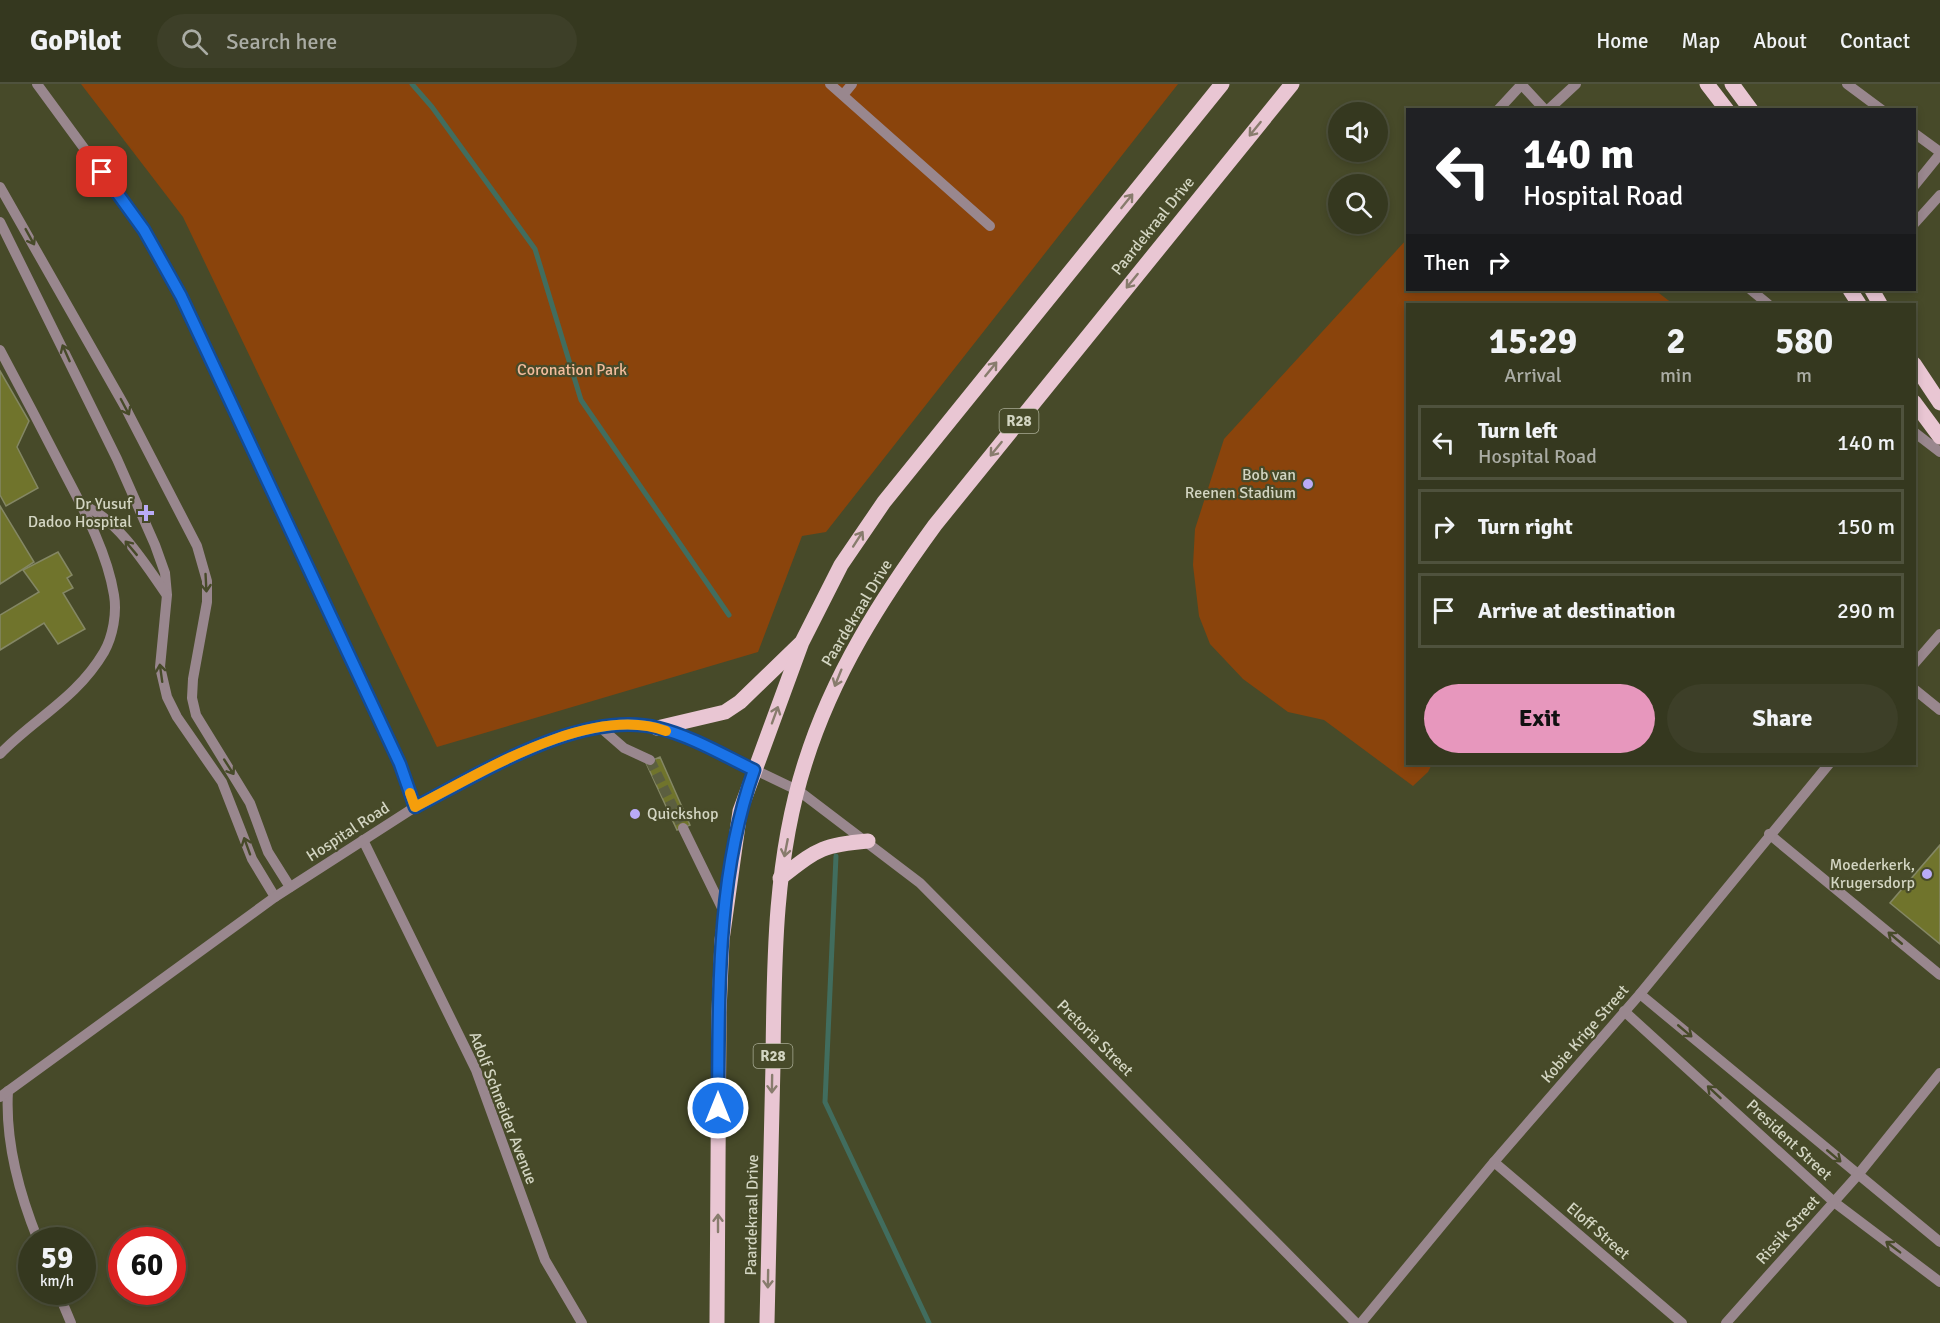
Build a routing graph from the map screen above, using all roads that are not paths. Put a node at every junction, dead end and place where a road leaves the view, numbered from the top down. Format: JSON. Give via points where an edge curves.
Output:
{"nodes":[{"id":1,"x":37,"y":84,"type":"edge"},
{"id":2,"x":830,"y":84,"type":"edge"},
{"id":3,"x":852,"y":84,"type":"edge"},
{"id":4,"x":1222,"y":84,"type":"edge"},
{"id":5,"x":1292,"y":84,"type":"edge"},
{"id":6,"x":1521,"y":84,"type":"edge"},
{"id":7,"x":1576,"y":84,"type":"edge"},
{"id":8,"x":1707,"y":84,"type":"edge"},
{"id":9,"x":1847,"y":84,"type":"edge"},
{"id":10,"x":1737,"y":90,"type":"edge"},
{"id":11,"x":843,"y":95,"type":"junction"},
{"id":12,"x":1500,"y":108,"type":"edge"},
{"id":13,"x":1545,"y":108,"type":"edge"},
{"id":14,"x":1549,"y":108,"type":"edge"},
{"id":15,"x":1727,"y":108,"type":"edge"},
{"id":16,"x":1730,"y":108,"type":"edge"},
{"id":17,"x":1750,"y":108,"type":"edge"},
{"id":18,"x":1879,"y":108,"type":"edge"},
{"id":19,"x":1916,"y":135,"type":"edge"},
{"id":20,"x":1940,"y":153,"type":"edge"},
{"id":21,"x":1916,"y":183,"type":"edge"},
{"id":22,"x":0,"y":187,"type":"edge"},
{"id":23,"x":1940,"y":195,"type":"edge"},
{"id":24,"x":0,"y":222,"type":"edge"},
{"id":25,"x":1916,"y":222,"type":"edge"},
{"id":26,"x":990,"y":226,"type":"dead end"},
{"id":27,"x":1752,"y":291,"type":"edge"},
{"id":28,"x":1767,"y":303,"type":"edge"},
{"id":29,"x":0,"y":350,"type":"edge"},
{"id":30,"x":1916,"y":367,"type":"edge"},
{"id":31,"x":1940,"y":403,"type":"edge"},
{"id":32,"x":1916,"y":405,"type":"edge"},
{"id":33,"x":1916,"y":434,"type":"edge"},
{"id":34,"x":1940,"y":437,"type":"edge"},
{"id":35,"x":1940,"y":452,"type":"edge"},
{"id":36,"x":82,"y":505,"type":"junction"},
{"id":37,"x":166,"y":595,"type":"junction"},
{"id":38,"x":1940,"y":634,"type":"edge"},
{"id":39,"x":802,"y":642,"type":"junction"},
{"id":40,"x":1916,"y":662,"type":"edge"},
{"id":41,"x":1916,"y":690,"type":"edge"},
{"id":42,"x":1940,"y":710,"type":"edge"},
{"id":43,"x":601,"y":728,"type":"junction"},
{"id":44,"x":657,"y":728,"type":"junction"},
{"id":45,"x":0,"y":754,"type":"edge"},
{"id":46,"x":650,"y":760,"type":"tunnel mouth"},
{"id":47,"x":1828,"y":765,"type":"edge"},
{"id":48,"x":754,"y":770,"type":"junction"},
{"id":49,"x":799,"y":791,"type":"junction"},
{"id":50,"x":415,"y":807,"type":"junction"},
{"id":51,"x":683,"y":828,"type":"tunnel mouth"},
{"id":52,"x":1769,"y":834,"type":"junction"},
{"id":53,"x":363,"y":840,"type":"junction"},
{"id":54,"x":868,"y":841,"type":"junction"},
{"id":55,"x":780,"y":878,"type":"junction"},
{"id":56,"x":290,"y":887,"type":"junction"},
{"id":57,"x":275,"y":897,"type":"junction"},
{"id":58,"x":725,"y":914,"type":"junction"},
{"id":59,"x":1940,"y":975,"type":"edge"},
{"id":60,"x":1640,"y":994,"type":"junction"},
{"id":61,"x":1624,"y":1011,"type":"junction"},
{"id":62,"x":1940,"y":1072,"type":"edge"},
{"id":63,"x":4,"y":1094,"type":"edge"},
{"id":64,"x":1494,"y":1162,"type":"junction"},
{"id":65,"x":1857,"y":1176,"type":"junction"},
{"id":66,"x":1834,"y":1202,"type":"junction"},
{"id":67,"x":34,"y":1227,"type":"edge"},
{"id":68,"x":1940,"y":1242,"type":"edge"},
{"id":69,"x":1940,"y":1282,"type":"edge"},
{"id":70,"x":63,"y":1305,"type":"edge"},
{"id":71,"x":71,"y":1323,"type":"edge"},
{"id":72,"x":582,"y":1323,"type":"edge"},
{"id":73,"x":717,"y":1323,"type":"edge"},
{"id":74,"x":767,"y":1323,"type":"edge"},
{"id":75,"x":1356,"y":1323,"type":"edge"},
{"id":76,"x":1361,"y":1323,"type":"edge"},
{"id":77,"x":1682,"y":1323,"type":"edge"},
{"id":78,"x":1726,"y":1323,"type":"edge"}],
"edges":[{"from":1,"to":50,"type":"street","via":[[144,230],[181,296],[400,764]]},
{"from":2,"to":11,"type":"street"},
{"from":3,"to":11,"type":"street"},
{"from":39,"to":4,"type":"main road","name":"Paardekraal Drive","one_way":true,"via":[[841,565],[884,502]]},
{"from":5,"to":49,"type":"main road","name":"Paardekraal Drive","number":"R28","one_way":true,"via":[[935,525],[891,585],[843,667],[804,765]]},
{"from":6,"to":12,"type":"street"},
{"from":6,"to":13,"type":"street"},
{"from":7,"to":14,"type":"street"},
{"from":8,"to":15,"type":"main road"},
{"from":9,"to":18,"type":"street"},
{"from":10,"to":16,"type":"street"},
{"from":10,"to":17,"type":"main road"},
{"from":11,"to":26,"type":"street"},
{"from":19,"to":20,"type":"street"},
{"from":20,"to":21,"type":"street"},
{"from":22,"to":56,"type":"street","one_way":true,"via":[[124,405],[197,546],[207,581],[207,602],[193,679],[196,715],[250,803],[268,852]]},
{"from":23,"to":25,"type":"street"},
{"from":37,"to":24,"type":"street","one_way":true,"via":[[165,573],[136,501]]},
{"from":27,"to":28,"type":"street"},
{"from":29,"to":36,"type":"street"},
{"from":30,"to":31,"type":"main road"},
{"from":32,"to":34,"type":"main road"},
{"from":33,"to":35,"type":"street"},
{"from":37,"to":36,"type":"street","one_way":true,"via":[[112,525],[92,508]]},
{"from":36,"to":45,"type":"street","via":[[110,575],[115,621],[105,650],[85,680],[58,708]]},
{"from":57,"to":37,"type":"street","one_way":true,"via":[[252,859],[222,782],[167,697],[160,667]]},
{"from":38,"to":40,"type":"street"},
{"from":39,"to":44,"type":"main road","via":[[725,712]]},
{"from":48,"to":39,"type":"main road","name":"Paardekraal Drive","one_way":true},
{"from":41,"to":42,"type":"street"},
{"from":43,"to":44,"type":"street","name":"Hospital Road"},
{"from":43,"to":46,"type":"street","via":[[624,748]]},
{"from":43,"to":50,"type":"street","name":"Hospital Road","via":[[542,743]]},
{"from":44,"to":48,"type":"street","name":"Hospital Road"},
{"from":47,"to":52,"type":"street","name":"Kobie Krige Street"},
{"from":48,"to":49,"type":"street","name":"Hospital Road"},
{"from":48,"to":58,"type":"main road","name":"Paardekraal Drive","via":[[740,811]]},
{"from":49,"to":54,"type":"street","name":"Pretoria Street"},
{"from":49,"to":55,"type":"main road","name":"Paardekraal Drive","number":"R28","one_way":true},
{"from":50,"to":53,"type":"street","name":"Hospital Road"},
{"from":51,"to":58,"type":"street"},
{"from":59,"to":52,"type":"street","one_way":true},
{"from":52,"to":60,"type":"street","name":"Kobie Krige Street"},
{"from":53,"to":56,"type":"street","name":"Hospital Road"},
{"from":53,"to":72,"type":"street","name":"Adolf Schneider Avenue","via":[[476,1070],[544,1260]]},
{"from":54,"to":55,"type":"main road","via":[[820,849]]},
{"from":54,"to":75,"type":"street","name":"Pretoria Street","via":[[920,883]]},
{"from":55,"to":74,"type":"main road","name":"Paardekraal Drive","number":"R28","one_way":true,"via":[[774,964]]},
{"from":56,"to":57,"type":"street","name":"Hospital Road"},
{"from":57,"to":63,"type":"street","name":"Hospital Road"},
{"from":73,"to":58,"type":"main road","name":"Paardekraal Drive","one_way":true,"via":[[719,1012]]},
{"from":60,"to":61,"type":"street","name":"Kobie Krige Street"},
{"from":60,"to":65,"type":"street","name":"President Street","one_way":true},
{"from":61,"to":64,"type":"street","name":"Kobie Krige Street"},
{"from":66,"to":61,"type":"street","name":"President Street","one_way":true},
{"from":62,"to":65,"type":"street","name":"Rissik Street"},
{"from":63,"to":67,"type":"street","via":[[9,1142]]},
{"from":64,"to":76,"type":"street","name":"Kobie Krige Street"},
{"from":64,"to":77,"type":"street","name":"Eloff Street"},
{"from":65,"to":66,"type":"street","name":"Rissik Street"},
{"from":65,"to":68,"type":"street","name":"President Street"},
{"from":69,"to":66,"type":"street","name":"President Street","one_way":true},
{"from":66,"to":78,"type":"street","name":"Rissik Street"},
{"from":70,"to":71,"type":"street"}]}
